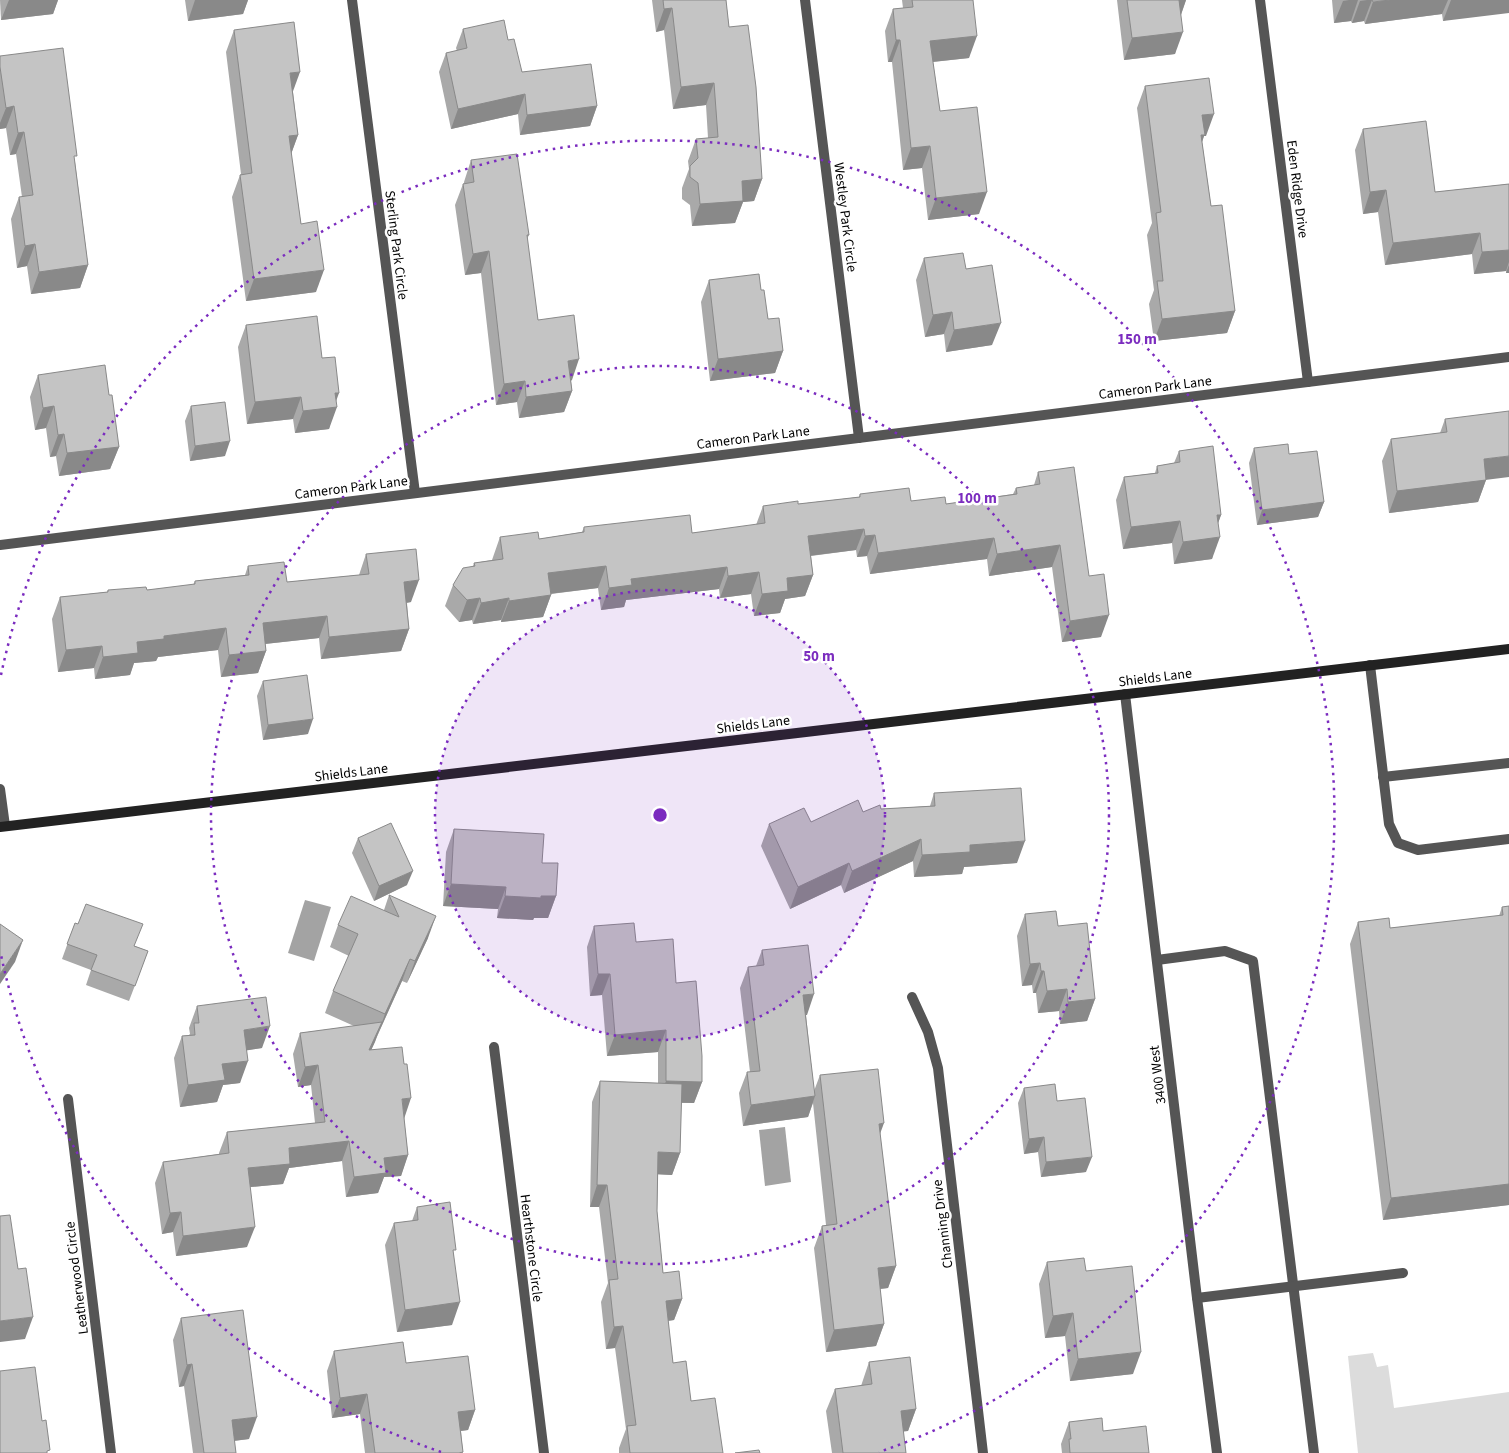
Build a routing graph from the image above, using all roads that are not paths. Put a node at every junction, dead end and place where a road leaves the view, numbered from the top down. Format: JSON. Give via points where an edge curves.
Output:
{"nodes":[{"id":1,"x":352,"y":0,"type":"edge"},
{"id":2,"x":805,"y":0,"type":"edge"},
{"id":3,"x":1260,"y":0,"type":"edge"},
{"id":4,"x":1509,"y":357,"type":"edge"},
{"id":5,"x":1308,"y":382,"type":"junction"},
{"id":6,"x":859,"y":438,"type":"junction"},
{"id":7,"x":415,"y":493,"type":"junction"},
{"id":8,"x":0,"y":545,"type":"edge"},
{"id":9,"x":1509,"y":648,"type":"edge"},
{"id":10,"x":1370,"y":665,"type":"junction"},
{"id":11,"x":1125,"y":694,"type":"junction"},
{"id":12,"x":1509,"y":763,"type":"edge"},
{"id":13,"x":1383,"y":777,"type":"junction"},
{"id":14,"x":0,"y":789,"type":"edge"},
{"id":15,"x":2,"y":827,"type":"edge"},
{"id":16,"x":1509,"y":839,"type":"edge"},
{"id":17,"x":1157,"y":960,"type":"junction"},
{"id":18,"x":912,"y":997,"type":"dead end"},
{"id":19,"x":494,"y":1047,"type":"dead end"},
{"id":20,"x":68,"y":1100,"type":"dead end"},
{"id":21,"x":1403,"y":1273,"type":"dead end"},
{"id":22,"x":1293,"y":1287,"type":"junction"},
{"id":23,"x":1197,"y":1298,"type":"junction"},
{"id":24,"x":111,"y":1453,"type":"edge"},
{"id":25,"x":544,"y":1453,"type":"edge"},
{"id":26,"x":983,"y":1453,"type":"edge"},
{"id":27,"x":1217,"y":1453,"type":"edge"},
{"id":28,"x":1314,"y":1453,"type":"edge"}],
"edges":[{"from":1,"to":7,"type":"street","name":"Sterling Park Circle"},
{"from":2,"to":6,"type":"street","name":"Westley Park Circle"},
{"from":3,"to":5,"type":"street","name":"Eden Ridge Drive"},
{"from":4,"to":5,"type":"street","name":"Cameron Park Lane"},
{"from":5,"to":6,"type":"street","name":"Cameron Park Lane"},
{"from":6,"to":7,"type":"street","name":"Cameron Park Lane"},
{"from":7,"to":8,"type":"street","name":"Cameron Park Lane"},
{"from":9,"to":10,"type":"main road","name":"Shields Lane"},
{"from":10,"to":11,"type":"main road","name":"Shields Lane"},
{"from":10,"to":13,"type":"street"},
{"from":11,"to":15,"type":"main road","name":"Shields Lane"},
{"from":11,"to":17,"type":"street","name":"3400 West"},
{"from":12,"to":13,"type":"street"},
{"from":13,"to":16,"type":"street","via":[[1389,824],[1398,843],[1418,850]]},
{"from":14,"to":15,"type":"street"},
{"from":17,"to":22,"type":"street","via":[[1226,951],[1253,961]]},
{"from":17,"to":23,"type":"street","name":"3400 West"},
{"from":18,"to":26,"type":"street","name":"Channing Drive","via":[[928,1032],[938,1068]]},
{"from":19,"to":25,"type":"street","name":"Hearthstone Circle"},
{"from":20,"to":24,"type":"street","name":"Leatherwood Circle"},
{"from":21,"to":22,"type":"street"},
{"from":22,"to":23,"type":"street"},
{"from":22,"to":28,"type":"street"},
{"from":23,"to":27,"type":"street","name":"3400 West"}]}
